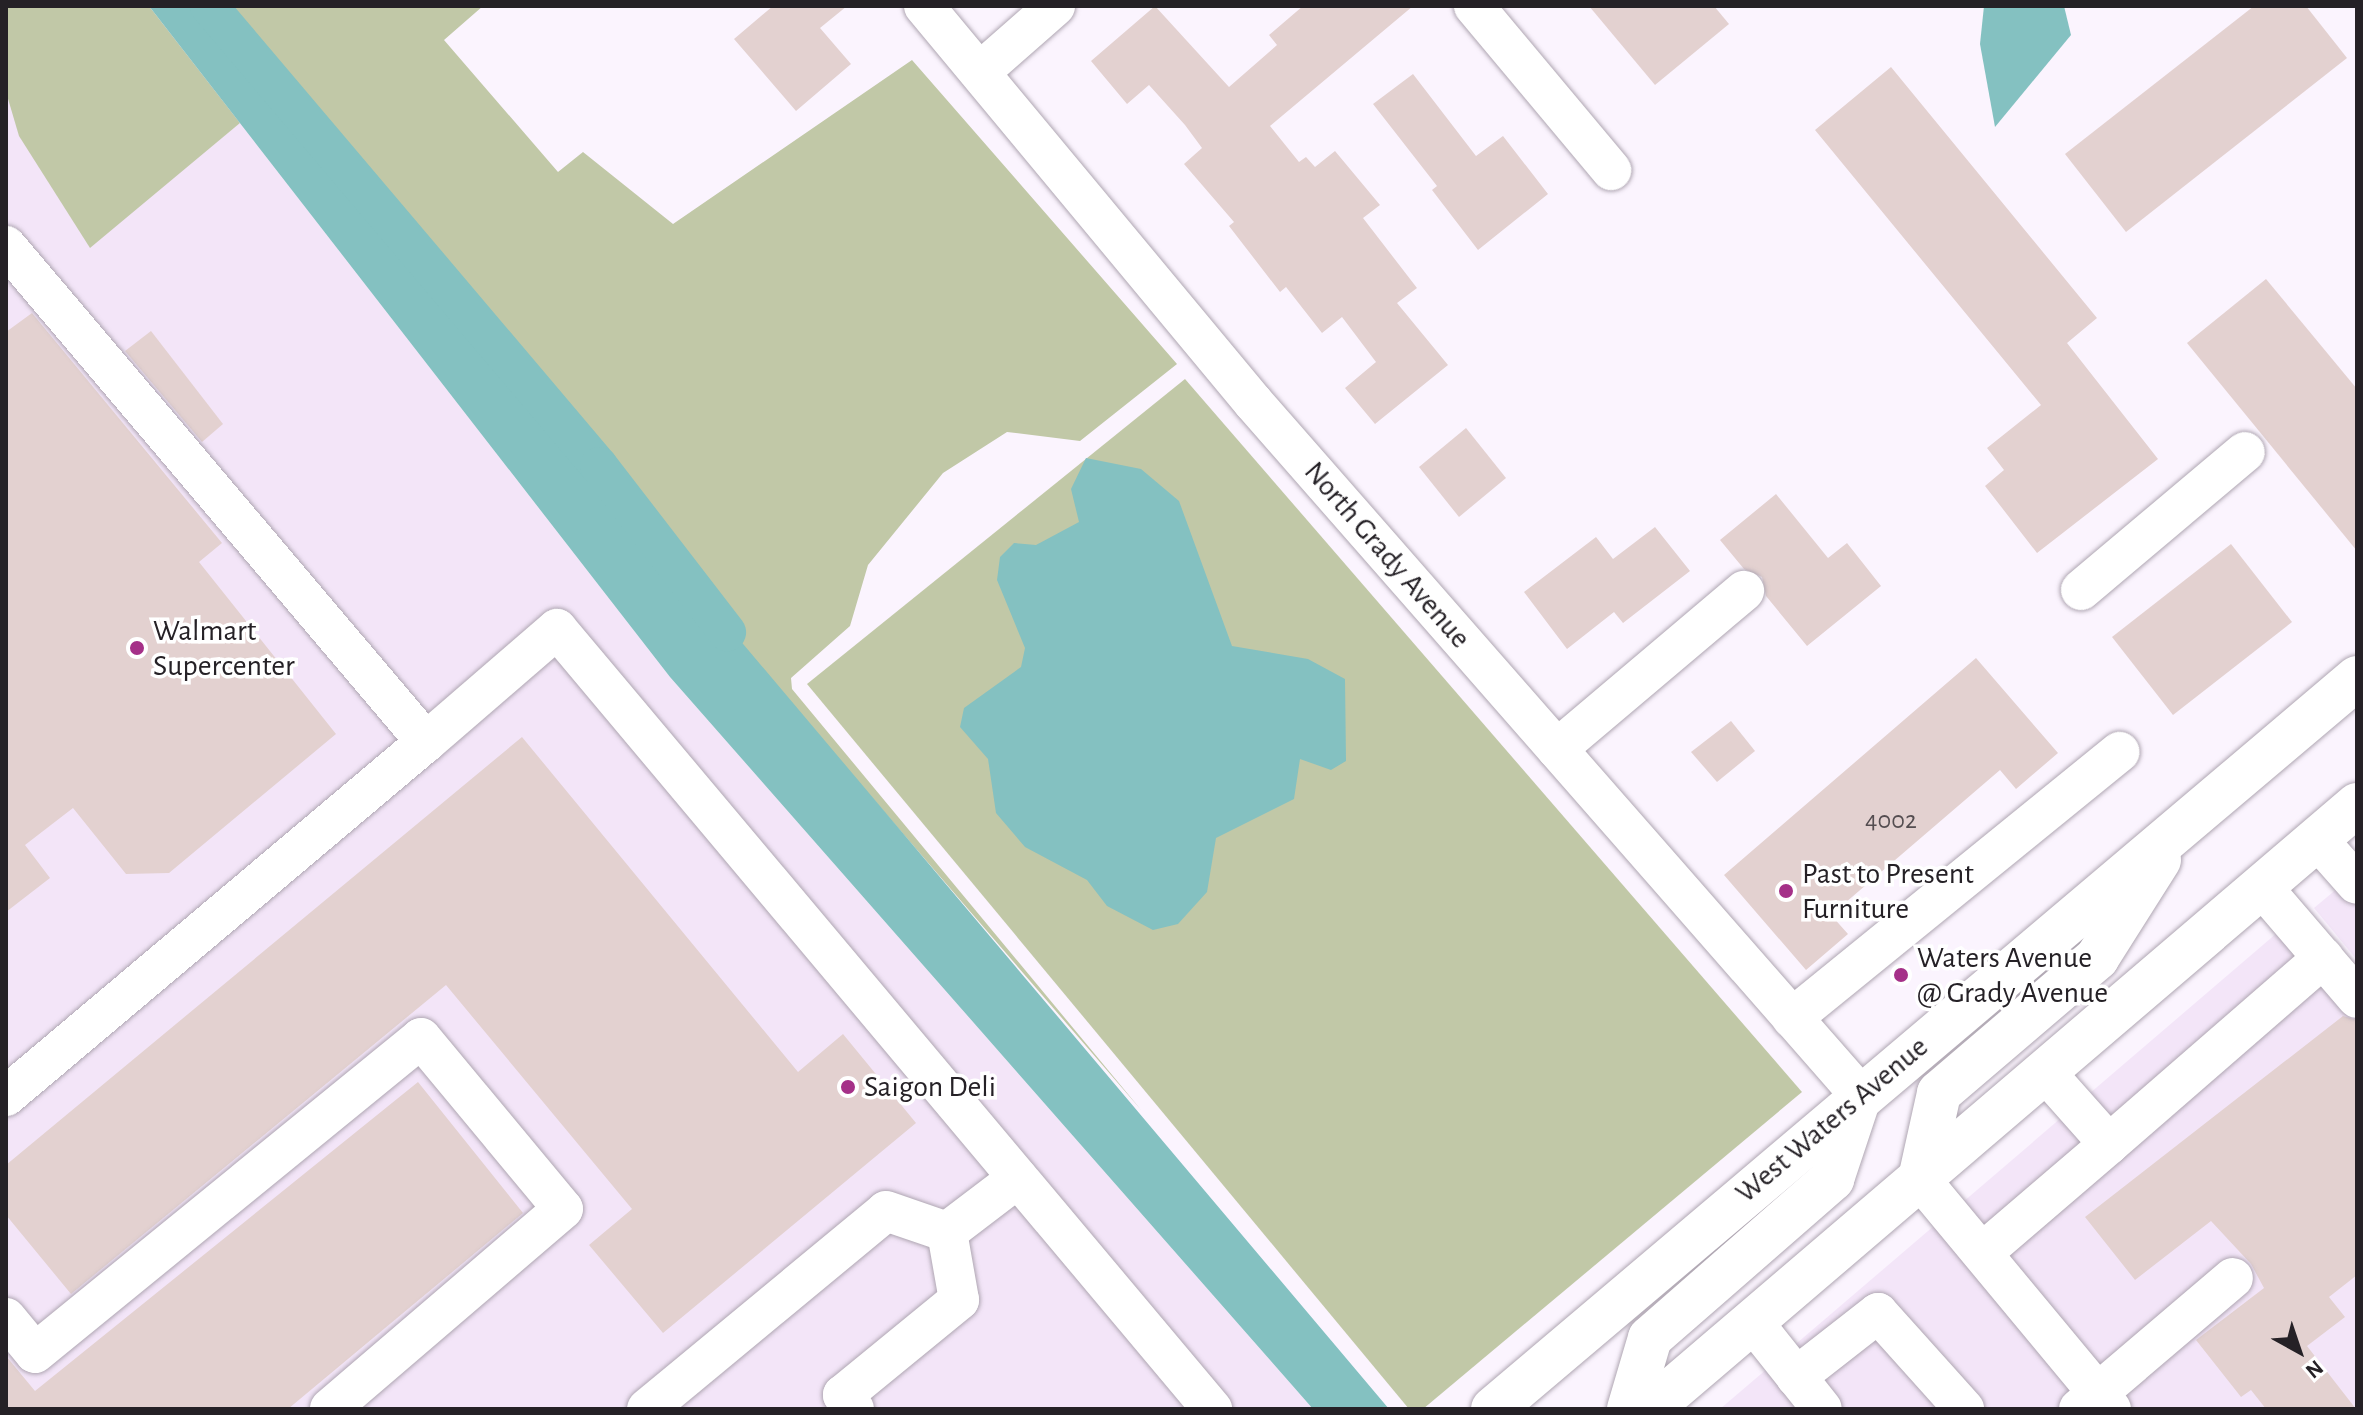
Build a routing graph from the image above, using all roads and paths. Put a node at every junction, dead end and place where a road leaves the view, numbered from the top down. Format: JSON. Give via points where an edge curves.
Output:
{"nodes":[{"id":1,"x":924,"y":6,"type":"edge"},
{"id":2,"x":1055,"y":6,"type":"edge"},
{"id":3,"x":1474,"y":6,"type":"edge"},
{"id":4,"x":980,"y":72,"type":"junction"},
{"id":5,"x":1611,"y":170,"type":"dead end"},
{"id":6,"x":6,"y":246,"type":"edge"},
{"id":7,"x":2245,"y":452,"type":"dead end"},
{"id":8,"x":2081,"y":590,"type":"dead end"},
{"id":9,"x":1744,"y":591,"type":"dead end"},
{"id":10,"x":2357,"y":678,"type":"edge"},
{"id":11,"x":426,"y":742,"type":"junction"},
{"id":12,"x":1557,"y":749,"type":"junction"},
{"id":13,"x":2119,"y":752,"type":"dead end"},
{"id":14,"x":2357,"y":805,"type":"edge"},
{"id":15,"x":2179,"y":827,"type":"junction"},
{"id":16,"x":2317,"y":839,"type":"junction"},
{"id":17,"x":2357,"y":884,"type":"edge"},
{"id":18,"x":2262,"y":887,"type":"junction"},
{"id":19,"x":2323,"y":958,"type":"junction"},
{"id":20,"x":2357,"y":998,"type":"edge"},
{"id":21,"x":1792,"y":1018,"type":"junction"},
{"id":22,"x":2045,"y":1072,"type":"junction"},
{"id":23,"x":1860,"y":1095,"type":"junction"},
{"id":24,"x":6,"y":1096,"type":"edge"},
{"id":25,"x":2109,"y":1144,"type":"junction"},
{"id":26,"x":1018,"y":1178,"type":"junction"},
{"id":27,"x":1920,"y":1179,"type":"junction"},
{"id":28,"x":947,"y":1232,"type":"junction"},
{"id":29,"x":1982,"y":1253,"type":"junction"},
{"id":30,"x":2233,"y":1278,"type":"dead end"},
{"id":31,"x":6,"y":1318,"type":"edge"},
{"id":32,"x":1752,"y":1321,"type":"junction"},
{"id":33,"x":1796,"y":1377,"type":"junction"},
{"id":34,"x":2095,"y":1403,"type":"edge"},
{"id":35,"x":841,"y":1404,"type":"edge"},
{"id":36,"x":330,"y":1409,"type":"edge"},
{"id":37,"x":647,"y":1409,"type":"edge"},
{"id":38,"x":1212,"y":1409,"type":"edge"},
{"id":39,"x":1493,"y":1409,"type":"edge"},
{"id":40,"x":1629,"y":1409,"type":"edge"},
{"id":41,"x":1650,"y":1409,"type":"edge"},
{"id":42,"x":1822,"y":1409,"type":"edge"},
{"id":43,"x":1964,"y":1409,"type":"edge"}],
"edges":[{"from":1,"to":4,"type":"street","name":"North Grady Avenue"},
{"from":2,"to":4,"type":"street"},
{"from":3,"to":5,"type":"street"},
{"from":4,"to":12,"type":"street","name":"North Grady Avenue","via":[[1253,402]]},
{"from":6,"to":11,"type":"street"},
{"from":7,"to":8,"type":"street"},
{"from":9,"to":12,"type":"street"},
{"from":10,"to":15,"type":"main road","name":"West Waters Avenue"},
{"from":11,"to":24,"type":"street"},
{"from":11,"to":26,"type":"street","via":[[557,629]]},
{"from":12,"to":21,"type":"street","name":"North Grady Avenue"},
{"from":13,"to":21,"type":"street"},
{"from":14,"to":16,"type":"main road"},
{"from":15,"to":23,"type":"main road","name":"West Waters Avenue"},
{"from":15,"to":27,"type":"main road","via":[[2097,958],[1939,1093]]},
{"from":16,"to":17,"type":"street"},
{"from":16,"to":18,"type":"main road"},
{"from":18,"to":19,"type":"street"},
{"from":18,"to":22,"type":"main road"},
{"from":19,"to":20,"type":"street"},
{"from":19,"to":25,"type":"street"},
{"from":21,"to":23,"type":"street","name":"North Grady Avenue"},
{"from":22,"to":25,"type":"street"},
{"from":22,"to":27,"type":"main road"},
{"from":23,"to":39,"type":"main road","name":"West Waters Avenue"},
{"from":23,"to":40,"type":"main road","via":[[1832,1179],[1650,1338]]},
{"from":25,"to":29,"type":"street"},
{"from":26,"to":28,"type":"street"},
{"from":26,"to":38,"type":"street"},
{"from":27,"to":29,"type":"street"},
{"from":27,"to":32,"type":"main road"},
{"from":28,"to":35,"type":"street","via":[[959,1300]]},
{"from":28,"to":37,"type":"street","via":[[886,1211]]},
{"from":29,"to":34,"type":"street"},
{"from":30,"to":34,"type":"street"},
{"from":31,"to":36,"type":"street","via":[[35,1353],[421,1038],[563,1209]]},
{"from":32,"to":33,"type":"street"},
{"from":32,"to":41,"type":"main road"},
{"from":33,"to":42,"type":"street"},
{"from":33,"to":43,"type":"street","via":[[1878,1313]]}]}
